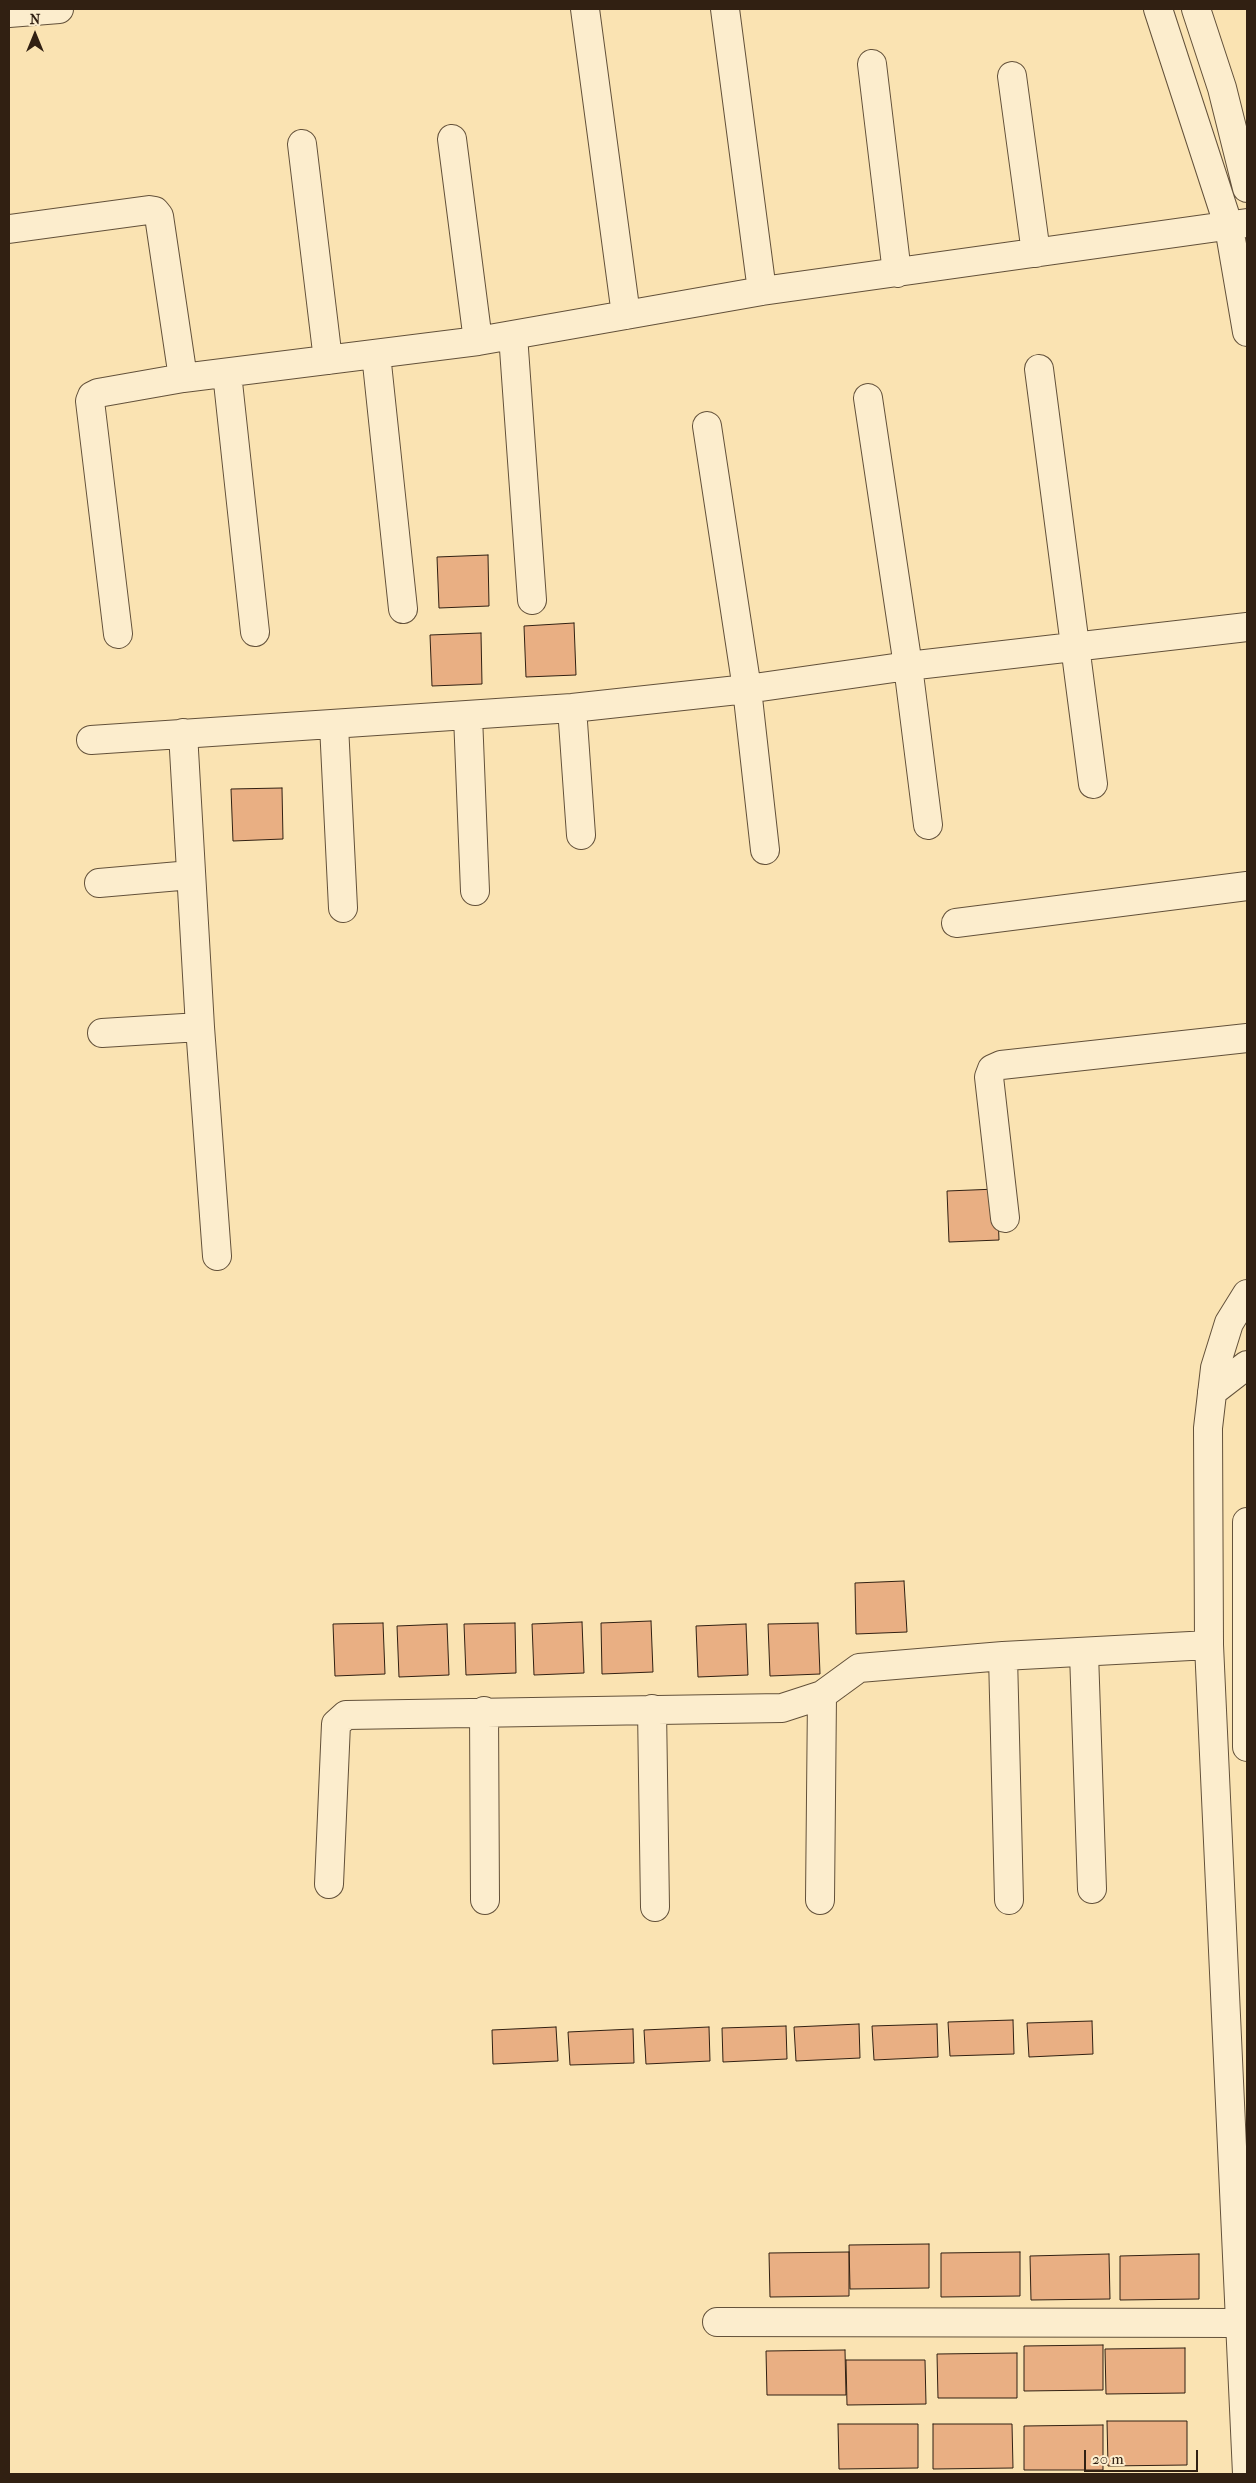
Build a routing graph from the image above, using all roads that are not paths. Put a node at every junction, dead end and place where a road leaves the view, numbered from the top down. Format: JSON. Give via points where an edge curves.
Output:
{"nodes":[{"id":1,"x":59,"y":9,"type":"edge"},
{"id":2,"x":585,"y":9,"type":"edge"},
{"id":3,"x":725,"y":9,"type":"edge"},
{"id":4,"x":1158,"y":9,"type":"edge"},
{"id":5,"x":1196,"y":9,"type":"edge"},
{"id":6,"x":9,"y":13,"type":"edge"},
{"id":7,"x":872,"y":64,"type":"dead end"},
{"id":8,"x":1012,"y":76,"type":"dead end"},
{"id":9,"x":452,"y":139,"type":"dead end"},
{"id":10,"x":302,"y":144,"type":"dead end"},
{"id":11,"x":1247,"y":188,"type":"edge"},
{"id":12,"x":1238,"y":225,"type":"edge"},
{"id":13,"x":9,"y":229,"type":"edge"},
{"id":14,"x":1036,"y":253,"type":"junction"},
{"id":15,"x":897,"y":273,"type":"junction"},
{"id":16,"x":762,"y":291,"type":"junction"},
{"id":17,"x":626,"y":315,"type":"junction"},
{"id":18,"x":1247,"y":332,"type":"edge"},
{"id":19,"x":513,"y":335,"type":"junction"},
{"id":20,"x":478,"y":341,"type":"junction"},
{"id":21,"x":376,"y":354,"type":"junction"},
{"id":22,"x":328,"y":360,"type":"junction"},
{"id":23,"x":1039,"y":369,"type":"dead end"},
{"id":24,"x":227,"y":373,"type":"junction"},
{"id":25,"x":183,"y":378,"type":"junction"},
{"id":26,"x":868,"y":398,"type":"dead end"},
{"id":27,"x":707,"y":426,"type":"dead end"},
{"id":28,"x":532,"y":600,"type":"dead end"},
{"id":29,"x":403,"y":610,"type":"dead end"},
{"id":30,"x":1247,"y":628,"type":"edge"},
{"id":31,"x":255,"y":632,"type":"dead end"},
{"id":32,"x":118,"y":634,"type":"dead end"},
{"id":33,"x":1075,"y":647,"type":"junction"},
{"id":34,"x":908,"y":666,"type":"junction"},
{"id":35,"x":747,"y":689,"type":"junction"},
{"id":36,"x":572,"y":708,"type":"junction"},
{"id":37,"x":468,"y":716,"type":"junction"},
{"id":38,"x":334,"y":724,"type":"junction"},
{"id":39,"x":183,"y":733,"type":"junction"},
{"id":40,"x":91,"y":740,"type":"dead end"},
{"id":41,"x":1093,"y":784,"type":"dead end"},
{"id":42,"x":928,"y":825,"type":"dead end"},
{"id":43,"x":581,"y":835,"type":"dead end"},
{"id":44,"x":765,"y":850,"type":"dead end"},
{"id":45,"x":191,"y":876,"type":"junction"},
{"id":46,"x":100,"y":883,"type":"dead end"},
{"id":47,"x":1247,"y":886,"type":"edge"},
{"id":48,"x":475,"y":890,"type":"dead end"},
{"id":49,"x":343,"y":908,"type":"dead end"},
{"id":50,"x":956,"y":923,"type":"dead end"},
{"id":51,"x":200,"y":1027,"type":"junction"},
{"id":52,"x":102,"y":1033,"type":"dead end"},
{"id":53,"x":1247,"y":1038,"type":"edge"},
{"id":54,"x":1004,"y":1218,"type":"dead end"},
{"id":55,"x":217,"y":1256,"type":"dead end"},
{"id":56,"x":1247,"y":1294,"type":"edge"},
{"id":57,"x":1247,"y":1364,"type":"edge"},
{"id":58,"x":1212,"y":1392,"type":"junction"},
{"id":59,"x":1247,"y":1522,"type":"edge"},
{"id":60,"x":1209,"y":1645,"type":"junction"},
{"id":61,"x":1084,"y":1653,"type":"junction"},
{"id":62,"x":1003,"y":1656,"type":"junction"},
{"id":63,"x":822,"y":1695,"type":"junction"},
{"id":64,"x":652,"y":1709,"type":"junction"},
{"id":65,"x":484,"y":1711,"type":"junction"},
{"id":66,"x":1247,"y":1747,"type":"edge"},
{"id":67,"x":329,"y":1884,"type":"dead end"},
{"id":68,"x":1092,"y":1889,"type":"dead end"},
{"id":69,"x":485,"y":1900,"type":"dead end"},
{"id":70,"x":820,"y":1900,"type":"dead end"},
{"id":71,"x":1009,"y":1900,"type":"dead end"},
{"id":72,"x":655,"y":1907,"type":"dead end"},
{"id":73,"x":717,"y":2322,"type":"dead end"},
{"id":74,"x":1240,"y":2323,"type":"junction"},
{"id":75,"x":1247,"y":2474,"type":"edge"}],
"edges":[{"from":1,"to":6,"type":"street"},
{"from":2,"to":17,"type":"street"},
{"from":3,"to":16,"type":"street"},
{"from":4,"to":12,"type":"street"},
{"from":5,"to":11,"type":"street","via":[[1222,88]]},
{"from":7,"to":15,"type":"street"},
{"from":8,"to":14,"type":"street"},
{"from":9,"to":20,"type":"street"},
{"from":10,"to":22,"type":"street"},
{"from":12,"to":14,"type":"street"},
{"from":12,"to":18,"type":"street"},
{"from":13,"to":25,"type":"street","via":[[155,211],[159,216]]},
{"from":14,"to":15,"type":"street"},
{"from":15,"to":16,"type":"street"},
{"from":16,"to":17,"type":"street"},
{"from":17,"to":19,"type":"street"},
{"from":19,"to":20,"type":"street"},
{"from":19,"to":28,"type":"street"},
{"from":20,"to":21,"type":"street"},
{"from":21,"to":22,"type":"street"},
{"from":21,"to":29,"type":"street"},
{"from":22,"to":24,"type":"street"},
{"from":23,"to":33,"type":"street"},
{"from":24,"to":25,"type":"street"},
{"from":24,"to":31,"type":"street"},
{"from":25,"to":32,"type":"street","via":[[98,392],[90,401]]},
{"from":26,"to":34,"type":"street"},
{"from":27,"to":35,"type":"street"},
{"from":30,"to":33,"type":"street"},
{"from":33,"to":34,"type":"street"},
{"from":33,"to":41,"type":"street"},
{"from":34,"to":35,"type":"street"},
{"from":34,"to":42,"type":"street"},
{"from":35,"to":36,"type":"street"},
{"from":35,"to":44,"type":"street"},
{"from":36,"to":37,"type":"street"},
{"from":36,"to":43,"type":"street"},
{"from":37,"to":38,"type":"street"},
{"from":37,"to":48,"type":"street"},
{"from":38,"to":39,"type":"street"},
{"from":38,"to":49,"type":"street"},
{"from":39,"to":40,"type":"street"},
{"from":39,"to":45,"type":"street"},
{"from":45,"to":46,"type":"street"},
{"from":45,"to":51,"type":"street"},
{"from":47,"to":50,"type":"street"},
{"from":51,"to":52,"type":"street"},
{"from":51,"to":55,"type":"street"},
{"from":53,"to":54,"type":"street","via":[[1001,1065],[992,1069],[989,1077]]},
{"from":56,"to":58,"type":"street","via":[[1229,1323],[1215,1368]]},
{"from":57,"to":58,"type":"street"},
{"from":58,"to":60,"type":"street","via":[[1208,1428]]},
{"from":59,"to":66,"type":"street"},
{"from":60,"to":61,"type":"street"},
{"from":60,"to":74,"type":"street"},
{"from":61,"to":62,"type":"street"},
{"from":61,"to":68,"type":"street"},
{"from":62,"to":63,"type":"street","via":[[859,1668]]},
{"from":62,"to":71,"type":"street"},
{"from":63,"to":64,"type":"street","via":[[782,1708]]},
{"from":63,"to":70,"type":"street"},
{"from":64,"to":65,"type":"street"},
{"from":64,"to":72,"type":"street"},
{"from":65,"to":67,"type":"street","via":[[346,1715],[340,1719],[336,1724]]},
{"from":65,"to":69,"type":"street"},
{"from":73,"to":74,"type":"street"},
{"from":74,"to":75,"type":"street"}]}
